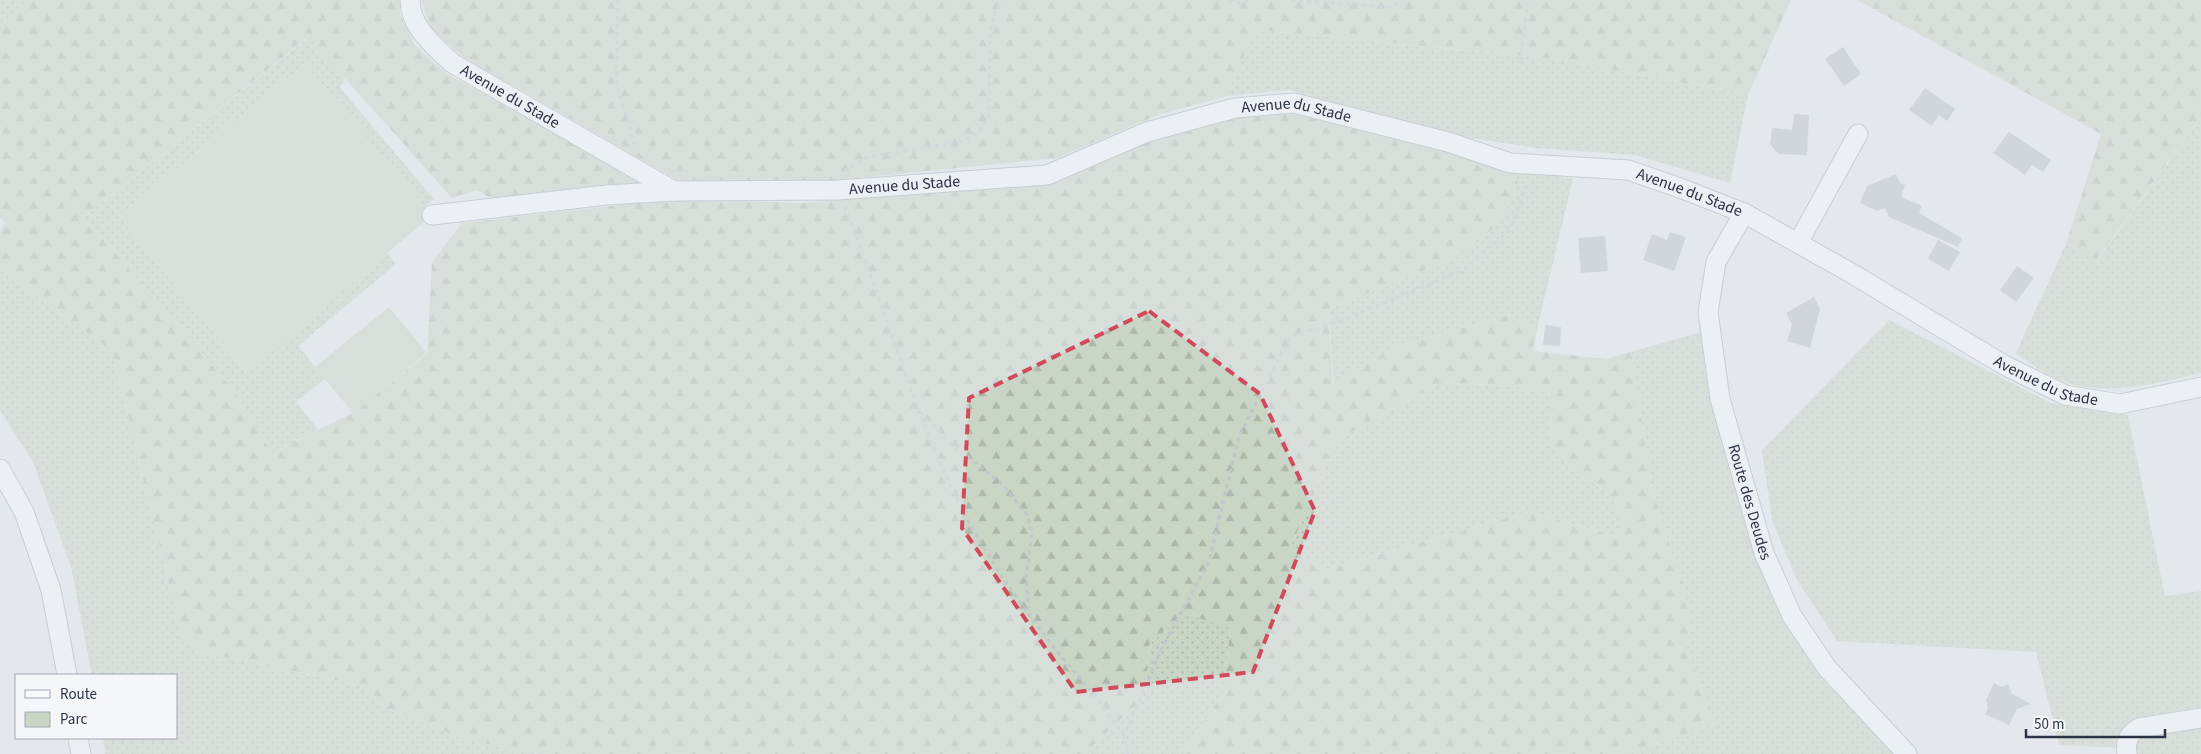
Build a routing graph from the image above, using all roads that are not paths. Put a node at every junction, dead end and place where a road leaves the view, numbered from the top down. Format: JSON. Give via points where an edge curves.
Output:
{"nodes":[{"id":1,"x":410,"y":0,"type":"edge"},
{"id":2,"x":1858,"y":134,"type":"dead end"},
{"id":3,"x":674,"y":191,"type":"junction"},
{"id":4,"x":1744,"y":213,"type":"junction"},
{"id":5,"x":432,"y":215,"type":"dead end"},
{"id":6,"x":1798,"y":243,"type":"junction"},
{"id":7,"x":2201,"y":387,"type":"edge"},
{"id":8,"x":0,"y":468,"type":"edge"},
{"id":9,"x":67,"y":674,"type":"edge"},
{"id":10,"x":2201,"y":718,"type":"edge"},
{"id":11,"x":78,"y":739,"type":"edge"},
{"id":12,"x":81,"y":754,"type":"edge"},
{"id":13,"x":1907,"y":754,"type":"edge"},
{"id":14,"x":2126,"y":754,"type":"edge"}],
"edges":[{"from":1,"to":3,"type":"street","name":"Avenue du Stade","via":[[422,34],[452,63]]},
{"from":2,"to":6,"type":"street"},
{"from":3,"to":4,"type":"street","name":"Avenue du Stade","via":[[838,190],[1047,175],[1147,132],[1235,108],[1294,103],[1448,142],[1510,163],[1628,170]]},
{"from":3,"to":5,"type":"street","via":[[607,195]]},
{"from":4,"to":6,"type":"street","name":"Avenue du Stade"},
{"from":4,"to":13,"type":"street","name":"Route des Deudes","via":[[1716,262],[1708,312],[1720,399],[1764,553],[1792,616],[1827,668]]},
{"from":6,"to":7,"type":"street","name":"Avenue du Stade","via":[[2004,365],[2064,395],[2120,404]]},
{"from":8,"to":9,"type":"street","via":[[24,512],[51,590]]},
{"from":10,"to":14,"type":"street","via":[[2136,729],[2126,740]]},
{"from":11,"to":12,"type":"street"}]}
